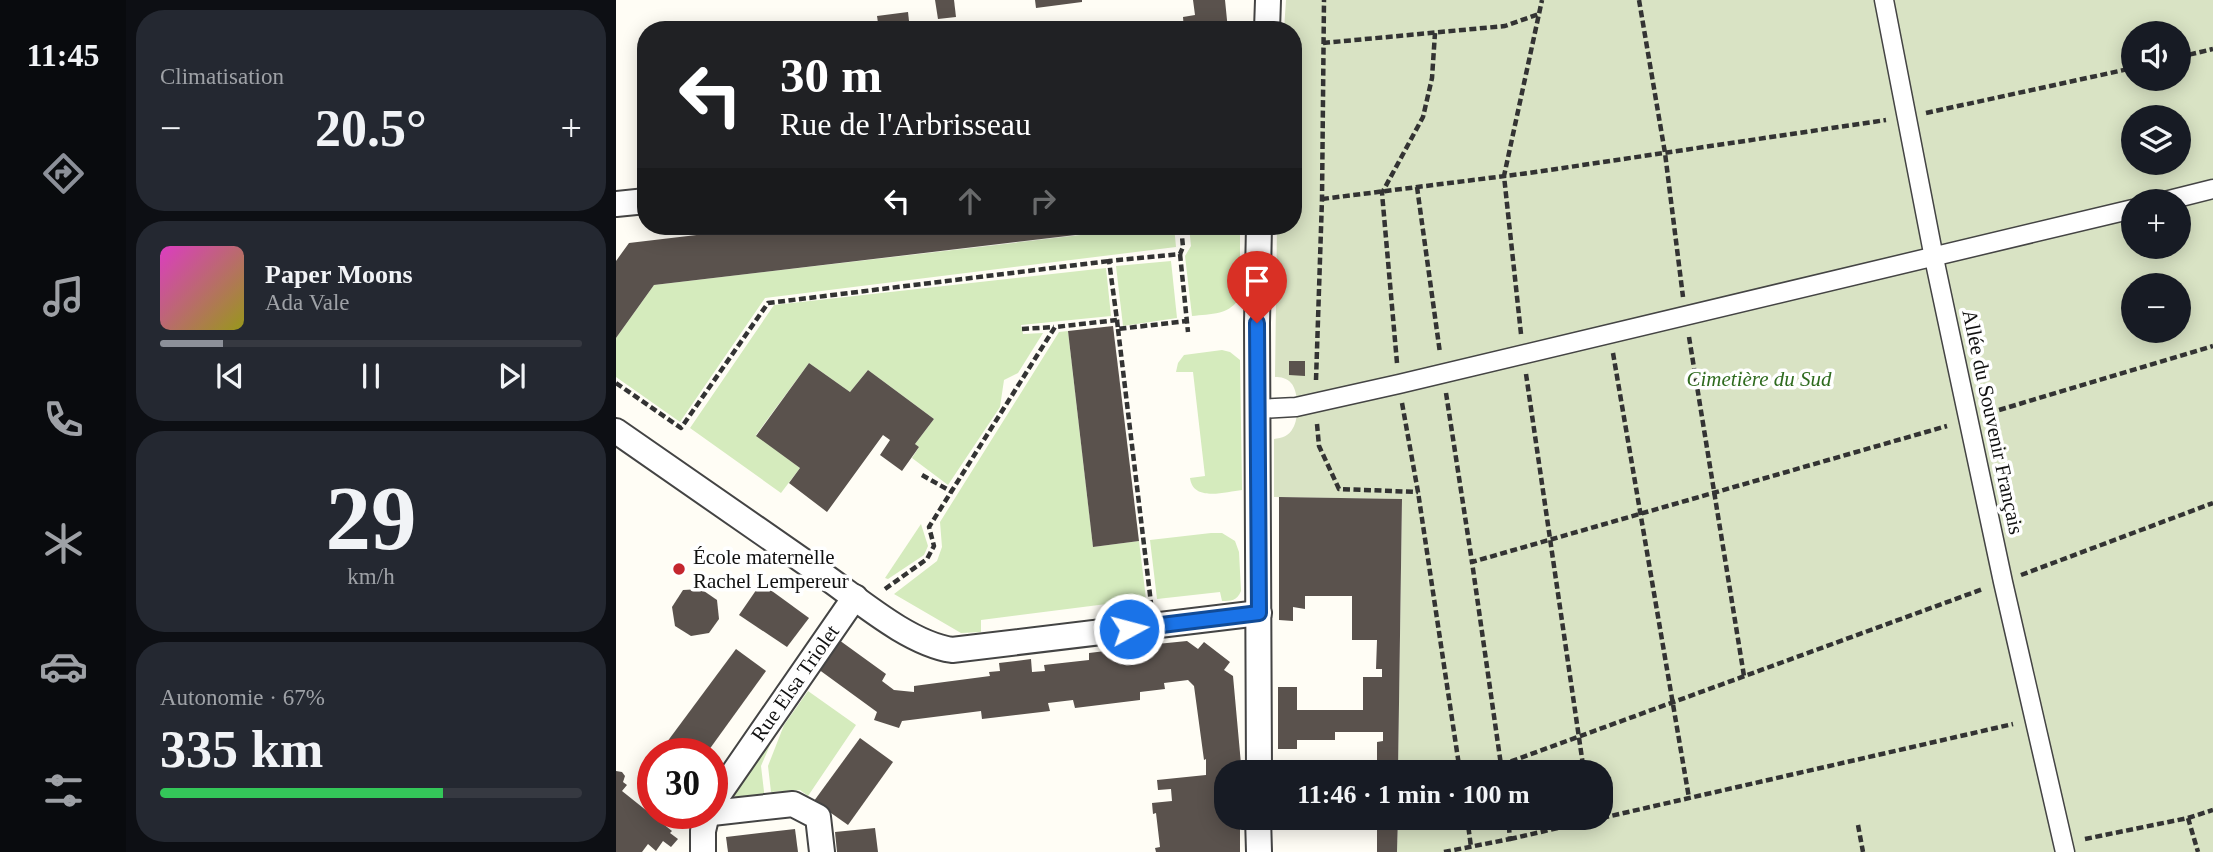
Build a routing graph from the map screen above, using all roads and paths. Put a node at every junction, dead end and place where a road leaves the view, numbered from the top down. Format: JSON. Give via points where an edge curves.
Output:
{"nodes":[{"id":1,"x":1268,"y":0,"type":"edge"},
{"id":2,"x":1324,"y":0,"type":"edge"},
{"id":3,"x":1542,"y":0,"type":"edge"},
{"id":4,"x":1639,"y":0,"type":"edge"},
{"id":5,"x":1884,"y":0,"type":"edge"},
{"id":6,"x":1539,"y":14,"type":"junction"},
{"id":7,"x":1267,"y":21,"type":"edge"},
{"id":8,"x":1435,"y":33,"type":"junction"},
{"id":9,"x":1324,"y":43,"type":"junction"},
{"id":10,"x":2213,"y":49,"type":"edge"},
{"id":11,"x":2191,"y":54,"type":"edge"},
{"id":12,"x":2121,"y":71,"type":"edge"},
{"id":13,"x":1907,"y":117,"type":"junction"},
{"id":14,"x":1665,"y":153,"type":"junction"},
{"id":15,"x":1504,"y":176,"type":"junction"},
{"id":16,"x":1417,"y":187,"type":"junction"},
{"id":17,"x":2213,"y":189,"type":"edge"},
{"id":18,"x":1382,"y":193,"type":"junction"},
{"id":19,"x":2191,"y":194,"type":"edge"},
{"id":20,"x":1322,"y":200,"type":"junction"},
{"id":21,"x":637,"y":202,"type":"edge"},
{"id":22,"x":616,"y":204,"type":"edge"},
{"id":23,"x":2121,"y":212,"type":"edge"},
{"id":24,"x":1182,"y":235,"type":"edge"},
{"id":25,"x":1259,"y":235,"type":"edge"},
{"id":26,"x":1180,"y":254,"type":"junction"},
{"id":27,"x":1934,"y":258,"type":"junction"},
{"id":28,"x":1109,"y":261,"type":"junction"},
{"id":29,"x":1686,"y":317,"type":"junction"},
{"id":30,"x":1117,"y":320,"type":"junction"},
{"id":31,"x":1187,"y":321,"type":"junction"},
{"id":32,"x":1055,"y":327,"type":"junction"},
{"id":33,"x":1022,"y":329,"type":"dead end"},
{"id":34,"x":1118,"y":329,"type":"junction"},
{"id":35,"x":1188,"y":332,"type":"dead end"},
{"id":36,"x":1610,"y":335,"type":"junction"},
{"id":37,"x":2213,"y":346,"type":"edge"},
{"id":38,"x":1523,"y":355,"type":"junction"},
{"id":39,"x":1443,"y":374,"type":"junction"},
{"id":40,"x":616,"y":383,"type":"edge"},
{"id":41,"x":1399,"y":384,"type":"junction"},
{"id":42,"x":1316,"y":401,"type":"junction"},
{"id":43,"x":1258,"y":409,"type":"junction"},
{"id":44,"x":1970,"y":419,"type":"junction"},
{"id":45,"x":616,"y":431,"type":"edge"},
{"id":46,"x":922,"y":475,"type":"dead end"},
{"id":47,"x":952,"y":492,"type":"junction"},
{"id":48,"x":1418,"y":492,"type":"junction"},
{"id":49,"x":1714,"y":492,"type":"junction"},
{"id":50,"x":2213,"y":503,"type":"edge"},
{"id":51,"x":1640,"y":513,"type":"junction"},
{"id":52,"x":1550,"y":539,"type":"junction"},
{"id":53,"x":1472,"y":562,"type":"junction"},
{"id":54,"x":2003,"y":582,"type":"junction"},
{"id":55,"x":859,"y":600,"type":"junction"},
{"id":56,"x":1259,"y":613,"type":"junction"},
{"id":57,"x":1154,"y":626,"type":"junction"},
{"id":58,"x":1744,"y":676,"type":"junction"},
{"id":59,"x":1673,"y":702,"type":"junction"},
{"id":60,"x":2035,"y":719,"type":"junction"},
{"id":61,"x":1579,"y":736,"type":"junction"},
{"id":62,"x":1259,"y":760,"type":"edge"},
{"id":63,"x":1458,"y":760,"type":"edge"},
{"id":64,"x":1500,"y":760,"type":"edge"},
{"id":65,"x":1514,"y":760,"type":"edge"},
{"id":66,"x":1582,"y":760,"type":"edge"},
{"id":67,"x":728,"y":782,"type":"edge"},
{"id":68,"x":1689,"y":798,"type":"junction"},
{"id":69,"x":2213,"y":810,"type":"edge"},
{"id":70,"x":728,"y":812,"type":"edge"},
{"id":71,"x":1613,"y":814,"type":"edge"},
{"id":72,"x":2188,"y":818,"type":"junction"},
{"id":73,"x":1858,"y":825,"type":"dead end"},
{"id":74,"x":704,"y":829,"type":"edge"},
{"id":75,"x":1258,"y":830,"type":"edge"},
{"id":76,"x":1469,"y":830,"type":"edge"},
{"id":77,"x":1509,"y":830,"type":"edge"},
{"id":78,"x":1546,"y":830,"type":"edge"},
{"id":79,"x":1510,"y":839,"type":"junction"},
{"id":80,"x":1471,"y":847,"type":"junction"},
{"id":81,"x":2064,"y":848,"type":"edge"},
{"id":82,"x":703,"y":852,"type":"edge"},
{"id":83,"x":822,"y":852,"type":"edge"},
{"id":84,"x":1259,"y":852,"type":"edge"},
{"id":85,"x":1444,"y":852,"type":"edge"},
{"id":86,"x":1863,"y":852,"type":"edge"},
{"id":87,"x":2197,"y":852,"type":"edge"}],
"edges":[{"from":1,"to":7,"type":"street"},
{"from":2,"to":9,"type":"path"},
{"from":3,"to":6,"type":"path"},
{"from":4,"to":14,"type":"path"},
{"from":5,"to":13,"type":"street","name":"Allée du Souvenir Français"},
{"from":6,"to":8,"type":"path","via":[[1505,26]]},
{"from":6,"to":15,"type":"path"},
{"from":8,"to":9,"type":"path"},
{"from":8,"to":18,"type":"path","via":[[1433,78],[1423,117]]},
{"from":9,"to":20,"type":"path"},
{"from":10,"to":11,"type":"path"},
{"from":12,"to":13,"type":"path"},
{"from":13,"to":14,"type":"path"},
{"from":13,"to":27,"type":"street","name":"Allée du Souvenir Français"},
{"from":14,"to":15,"type":"path"},
{"from":14,"to":29,"type":"path"},
{"from":15,"to":16,"type":"path"},
{"from":15,"to":38,"type":"path"},
{"from":16,"to":18,"type":"path"},
{"from":16,"to":39,"type":"path"},
{"from":17,"to":19,"type":"street"},
{"from":18,"to":20,"type":"path"},
{"from":18,"to":41,"type":"path"},
{"from":20,"to":42,"type":"path"},
{"from":21,"to":22,"type":"street"},
{"from":23,"to":27,"type":"street"},
{"from":24,"to":26,"type":"path"},
{"from":25,"to":43,"type":"street"},
{"from":26,"to":28,"type":"path"},
{"from":26,"to":31,"type":"path"},
{"from":27,"to":29,"type":"street"},
{"from":27,"to":44,"type":"street","name":"Allée du Souvenir Français"},
{"from":28,"to":30,"type":"path"},
{"from":28,"to":40,"type":"path","via":[[768,303],[681,428]]},
{"from":29,"to":36,"type":"street"},
{"from":29,"to":49,"type":"path"},
{"from":30,"to":32,"type":"path"},
{"from":30,"to":34,"type":"path"},
{"from":31,"to":34,"type":"path"},
{"from":31,"to":35,"type":"path"},
{"from":32,"to":33,"type":"path"},
{"from":32,"to":47,"type":"path"},
{"from":34,"to":57,"type":"path"},
{"from":36,"to":38,"type":"street"},
{"from":36,"to":51,"type":"path"},
{"from":37,"to":44,"type":"path"},
{"from":38,"to":39,"type":"street"},
{"from":38,"to":52,"type":"path"},
{"from":39,"to":41,"type":"street"},
{"from":39,"to":53,"type":"path"},
{"from":41,"to":42,"type":"street"},
{"from":41,"to":48,"type":"path"},
{"from":42,"to":43,"type":"street"},
{"from":42,"to":48,"type":"path","via":[[1319,446],[1339,489]]},
{"from":43,"to":56,"type":"street"},
{"from":44,"to":49,"type":"path"},
{"from":44,"to":54,"type":"street","name":"Allée du Souvenir Français"},
{"from":45,"to":55,"type":"street"},
{"from":46,"to":47,"type":"path"},
{"from":47,"to":55,"type":"path","via":[[929,527],[934,547],[927,559]]},
{"from":48,"to":63,"type":"path"},
{"from":49,"to":51,"type":"path"},
{"from":49,"to":58,"type":"path"},
{"from":50,"to":54,"type":"path"},
{"from":51,"to":52,"type":"path"},
{"from":51,"to":59,"type":"path"},
{"from":52,"to":53,"type":"path"},
{"from":52,"to":61,"type":"path"},
{"from":53,"to":64,"type":"path"},
{"from":54,"to":58,"type":"path"},
{"from":54,"to":60,"type":"street","name":"Allée du Souvenir Français"},
{"from":55,"to":57,"type":"street","via":[[917,639],[952,650]]},
{"from":55,"to":67,"type":"street","name":"Rue Elsa Triolet"},
{"from":56,"to":57,"type":"street"},
{"from":56,"to":62,"type":"street"},
{"from":58,"to":59,"type":"path"},
{"from":59,"to":61,"type":"path"},
{"from":59,"to":68,"type":"path"},
{"from":60,"to":68,"type":"path"},
{"from":60,"to":81,"type":"street","name":"Allée du Souvenir Français"},
{"from":61,"to":65,"type":"path"},
{"from":61,"to":66,"type":"path"},
{"from":68,"to":71,"type":"path"},
{"from":69,"to":72,"type":"path"},
{"from":70,"to":83,"type":"street","via":[[793,804],[818,817]]},
{"from":72,"to":81,"type":"path"},
{"from":72,"to":87,"type":"path"},
{"from":73,"to":86,"type":"path"},
{"from":74,"to":82,"type":"street"},
{"from":75,"to":84,"type":"street"},
{"from":76,"to":80,"type":"path"},
{"from":77,"to":79,"type":"path"},
{"from":78,"to":79,"type":"path"},
{"from":79,"to":80,"type":"path"},
{"from":80,"to":85,"type":"path"}]}
